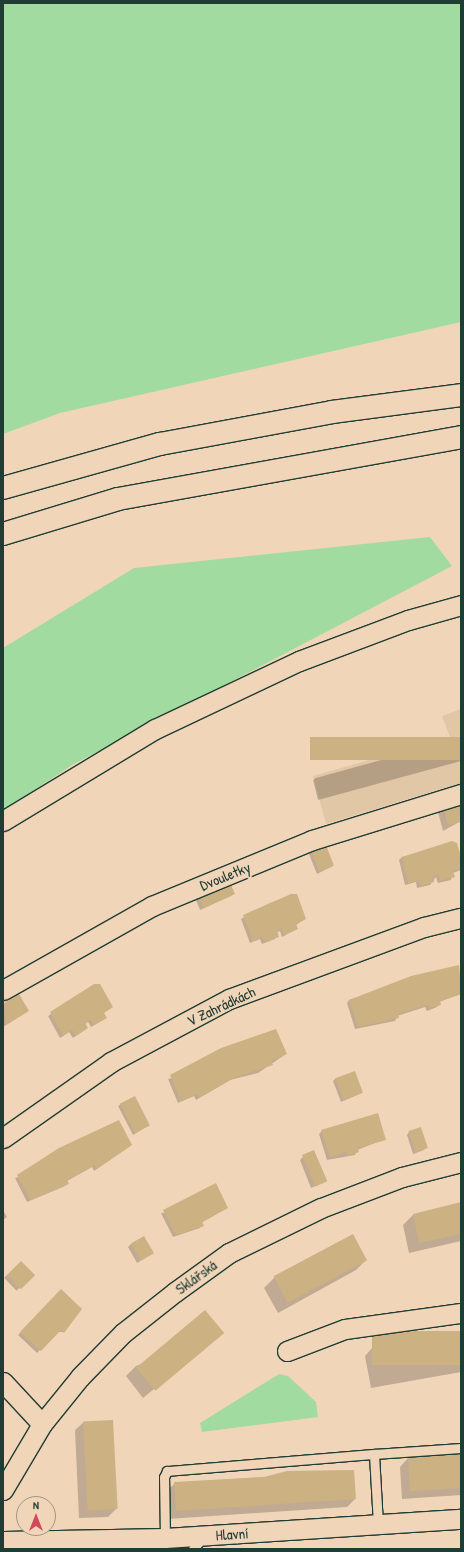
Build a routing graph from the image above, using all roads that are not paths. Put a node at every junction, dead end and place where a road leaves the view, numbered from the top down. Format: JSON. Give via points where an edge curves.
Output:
{"nodes":[{"id":1,"x":461,"y":395,"type":"edge"},
{"id":2,"x":461,"y":437,"type":"edge"},
{"id":3,"x":3,"y":488,"type":"edge"},
{"id":4,"x":3,"y":534,"type":"edge"},
{"id":5,"x":461,"y":605,"type":"edge"},
{"id":6,"x":461,"y":794,"type":"edge"},
{"id":7,"x":3,"y":821,"type":"edge"},
{"id":8,"x":461,"y":918,"type":"edge"},
{"id":9,"x":3,"y":990,"type":"edge"},
{"id":10,"x":3,"y":1138,"type":"edge"},
{"id":11,"x":461,"y":1162,"type":"edge"},
{"id":12,"x":461,"y":1313,"type":"edge"},
{"id":13,"x":287,"y":1351,"type":"dead end"},
{"id":14,"x":3,"y":1382,"type":"edge"},
{"id":15,"x":42,"y":1424,"type":"junction"},
{"id":16,"x":461,"y":1448,"type":"edge"},
{"id":17,"x":374,"y":1454,"type":"junction"},
{"id":18,"x":3,"y":1490,"type":"edge"},
{"id":19,"x":461,"y":1519,"type":"edge"},
{"id":20,"x":378,"y":1524,"type":"junction"},
{"id":21,"x":165,"y":1538,"type":"junction"},
{"id":22,"x":3,"y":1541,"type":"edge"},
{"id":23,"x":199,"y":1542,"type":"edge"},
{"id":24,"x":98,"y":1545,"type":"edge"}],
"edges":[{"from":1,"to":3,"type":"highway","via":[[332,412],[160,444]]},
{"from":2,"to":4,"type":"highway","via":[[118,499]]},
{"from":5,"to":7,"type":"street","via":[[408,620],[299,661],[162,726]]},
{"from":6,"to":9,"type":"street","name":"Dvouletky","via":[[312,840],[152,906]]},
{"from":8,"to":10,"type":"street","name":"V Zahrádkách","via":[[424,928],[230,999],[111,1062]]},
{"from":11,"to":15,"type":"street","name":"Sklářská","via":[[402,1177],[321,1208],[230,1253],[123,1333],[80,1377]]},
{"from":12,"to":13,"type":"street","via":[[345,1329]]},
{"from":14,"to":15,"type":"street"},
{"from":15,"to":18,"type":"street","name":"Sklářská"},
{"from":16,"to":17,"type":"lane"},
{"from":17,"to":20,"type":"lane"},
{"from":17,"to":21,"type":"lane","via":[[167,1471],[164,1477]]},
{"from":19,"to":20,"type":"street","name":"Hlavní"},
{"from":20,"to":23,"type":"street","name":"Hlavní"},
{"from":21,"to":23,"type":"street","name":"Hlavní"},
{"from":21,"to":24,"type":"street","name":"Hlavní"},
{"from":22,"to":24,"type":"street","name":"Hlavní"}]}
